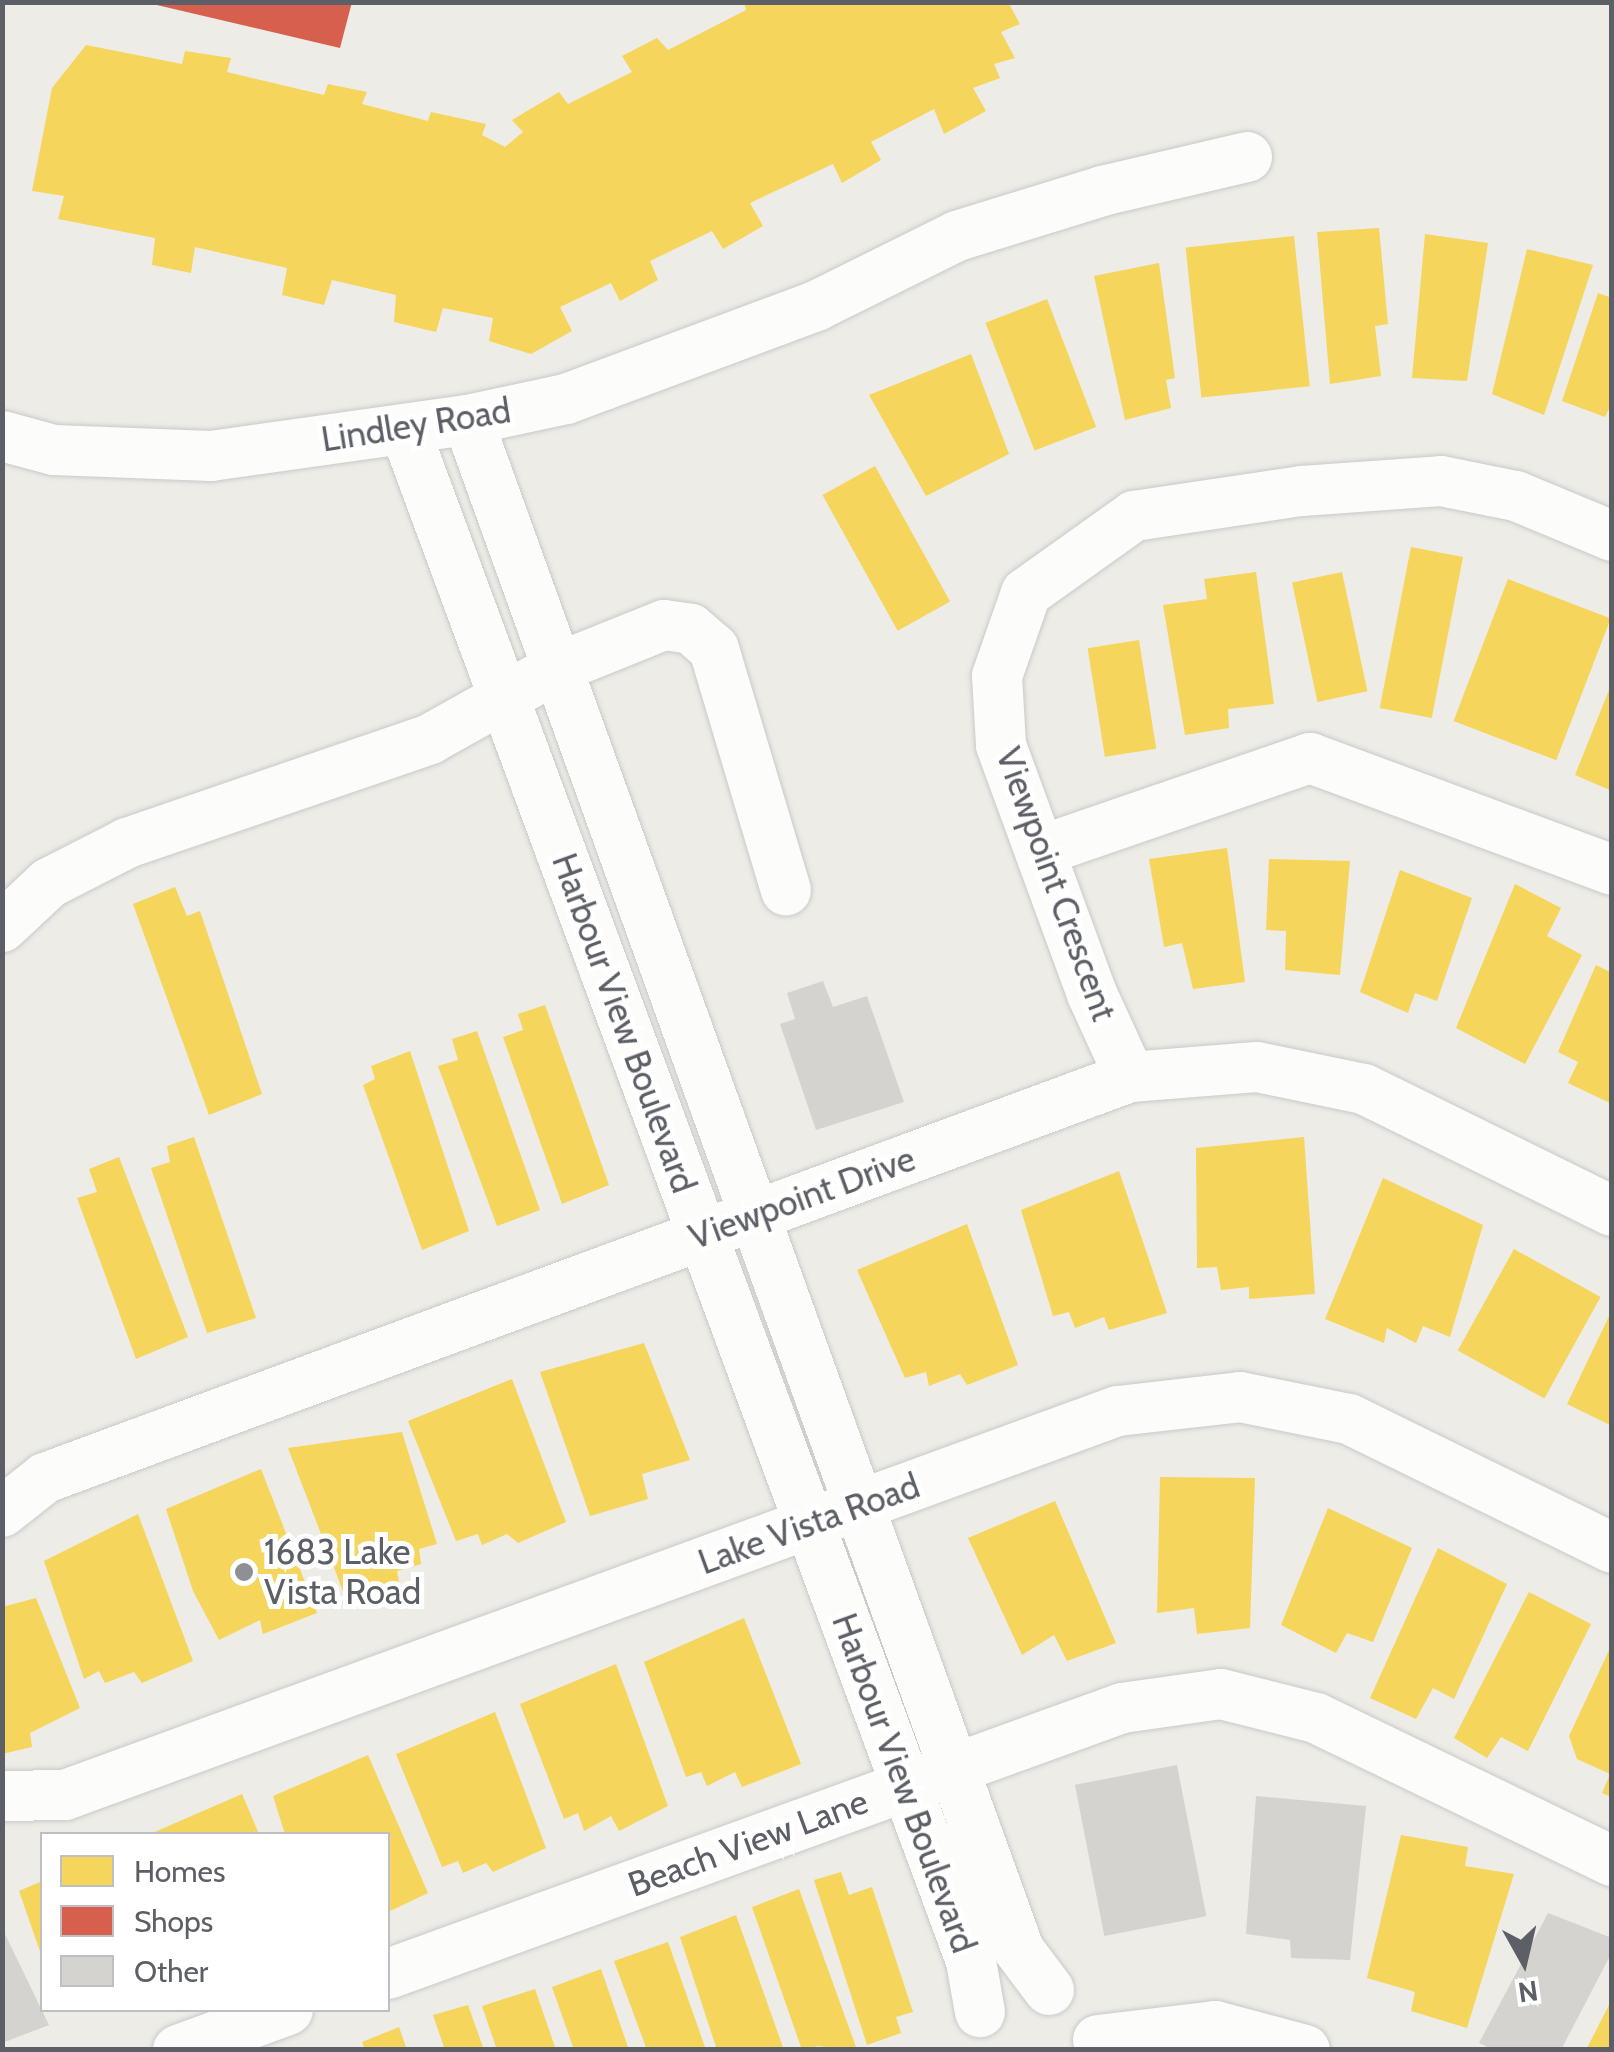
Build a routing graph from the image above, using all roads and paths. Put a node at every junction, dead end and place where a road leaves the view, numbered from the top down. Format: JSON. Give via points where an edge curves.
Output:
{"nodes":[{"id":1,"x":1247,"y":157,"type":"dead end"},
{"id":2,"x":468,"y":420,"type":"junction"},
{"id":3,"x":405,"y":430,"type":"junction"},
{"id":4,"x":2,"y":436,"type":"edge"},
{"id":5,"x":1612,"y":536,"type":"edge"},
{"id":6,"x":557,"y":668,"type":"junction"},
{"id":7,"x":503,"y":696,"type":"junction"},
{"id":8,"x":1040,"y":851,"type":"junction"},
{"id":9,"x":1612,"y":870,"type":"edge"},
{"id":10,"x":786,"y":890,"type":"dead end"},
{"id":11,"x":2,"y":927,"type":"edge"},
{"id":12,"x":1130,"y":1077,"type":"junction"},
{"id":13,"x":1612,"y":1211,"type":"edge"},
{"id":14,"x":755,"y":1216,"type":"junction"},
{"id":15,"x":702,"y":1235,"type":"junction"},
{"id":16,"x":8,"y":1492,"type":"edge"},
{"id":17,"x":859,"y":1506,"type":"junction"},
{"id":18,"x":810,"y":1524,"type":"junction"},
{"id":19,"x":1612,"y":1548,"type":"edge"},
{"id":20,"x":954,"y":1769,"type":"junction"},
{"id":21,"x":906,"y":1786,"type":"junction"},
{"id":22,"x":2,"y":1796,"type":"edge"},
{"id":23,"x":1612,"y":1861,"type":"edge"},
{"id":24,"x":390,"y":1973,"type":"edge"},
{"id":25,"x":1048,"y":1990,"type":"junction"},
{"id":26,"x":282,"y":2012,"type":"edge"},
{"id":27,"x":972,"y":2031,"type":"edge"},
{"id":28,"x":1099,"y":2044,"type":"edge"},
{"id":29,"x":178,"y":2050,"type":"edge"},
{"id":30,"x":1304,"y":2050,"type":"edge"}],
"edges":[{"from":1,"to":2,"type":"street","name":"Lindley Road","via":[[1102,190],[957,236],[816,306],[566,400]]},
{"from":2,"to":3,"type":"street","name":"Lindley Road"},
{"from":2,"to":6,"type":"street","name":"Harbour View Boulevard"},
{"from":3,"to":4,"type":"street","name":"Lindley Road","via":[[211,456],[54,450]]},
{"from":3,"to":7,"type":"street","name":"Harbour View Boulevard"},
{"from":5,"to":8,"type":"street","name":"Viewpoint Crescent","via":[[1516,496],[1440,481],[1302,491],[1134,516],[1026,593],[997,676],[1000,745]]},
{"from":6,"to":7,"type":"street"},
{"from":6,"to":10,"type":"street","via":[[664,625],[690,629],[714,649]]},
{"from":6,"to":14,"type":"street","name":"Harbour View Boulevard"},
{"from":7,"to":11,"type":"street","via":[[430,739],[127,843],[49,883]]},
{"from":7,"to":15,"type":"street","name":"Harbour View Boulevard"},
{"from":8,"to":9,"type":"street","via":[[1310,758]]},
{"from":8,"to":12,"type":"street","name":"Viewpoint Crescent"},
{"from":12,"to":13,"type":"street","name":"Viewpoint Drive","via":[[1257,1066],[1364,1089]]},
{"from":12,"to":14,"type":"street","name":"Viewpoint Drive"},
{"from":14,"to":15,"type":"street","name":"Viewpoint Drive"},
{"from":14,"to":17,"type":"street","name":"Harbour View Boulevard"},
{"from":15,"to":16,"type":"street","name":"Viewpoint Drive"},
{"from":15,"to":18,"type":"street","name":"Harbour View Boulevard"},
{"from":17,"to":18,"type":"street","name":"Lake Vista Road"},
{"from":17,"to":19,"type":"street","name":"Lake Vista Road","via":[[1118,1411],[1240,1398],[1350,1420]]},
{"from":17,"to":20,"type":"street","name":"Harbour View Boulevard"},
{"from":18,"to":21,"type":"street","name":"Harbour View Boulevard"},
{"from":18,"to":22,"type":"street","name":"Lake Vista Road","via":[[65,1795]]},
{"from":20,"to":21,"type":"street","name":"Beach View Lane"},
{"from":20,"to":23,"type":"street","name":"Beach View Lane","via":[[1122,1708],[1221,1694],[1316,1718]]},
{"from":20,"to":25,"type":"street","name":"Harbour View Boulevard","via":[[1019,1950]]},
{"from":21,"to":24,"type":"street","name":"Beach View Lane"},
{"from":21,"to":27,"type":"street","name":"Harbour View Boulevard","via":[[970,1961]]},
{"from":25,"to":27,"type":"street","via":[[1002,1995]]},
{"from":25,"to":28,"type":"street","name":"Harbour View Boulevard","via":[[1072,2001]]},
{"from":26,"to":29,"type":"street"},
{"from":28,"to":30,"type":"street","via":[[1216,2026]]}]}
